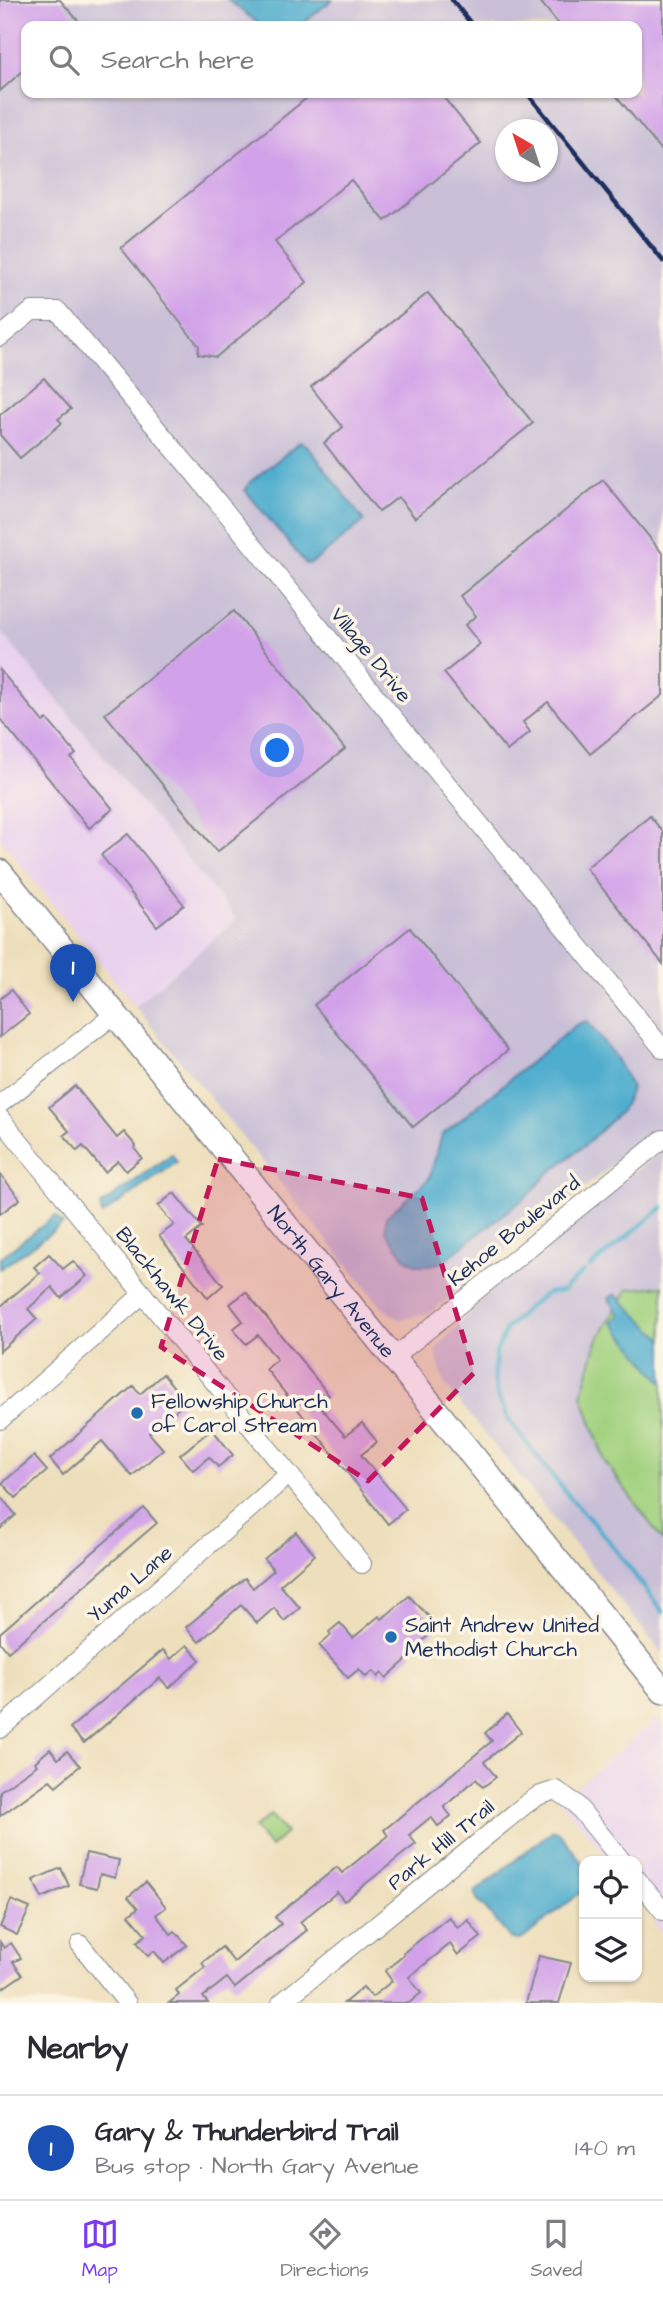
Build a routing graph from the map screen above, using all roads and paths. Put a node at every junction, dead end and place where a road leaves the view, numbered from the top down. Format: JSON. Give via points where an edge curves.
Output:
{"nodes":[{"id":1,"x":0,"y":337,"type":"edge"},
{"id":2,"x":0,"y":872,"type":"edge"},
{"id":3,"x":115,"y":1014,"type":"junction"},
{"id":4,"x":663,"y":1049,"type":"edge"},
{"id":5,"x":0,"y":1104,"type":"edge"},
{"id":6,"x":0,"y":1118,"type":"edge"},
{"id":7,"x":663,"y":1139,"type":"edge"},
{"id":8,"x":143,"y":1294,"type":"junction"},
{"id":9,"x":393,"y":1358,"type":"junction"},
{"id":10,"x":0,"y":1420,"type":"edge"},
{"id":11,"x":289,"y":1474,"type":"junction"},
{"id":12,"x":362,"y":1564,"type":"dead end"},
{"id":13,"x":663,"y":1691,"type":"edge"},
{"id":14,"x":0,"y":1728,"type":"edge"},
{"id":15,"x":618,"y":1856,"type":"edge"},
{"id":16,"x":642,"y":1885,"type":"edge"},
{"id":17,"x":663,"y":1911,"type":"edge"},
{"id":18,"x":80,"y":1944,"type":"dead end"},
{"id":19,"x":127,"y":2003,"type":"edge"},
{"id":20,"x":281,"y":2003,"type":"edge"}],
"edges":[{"from":1,"to":4,"type":"street","name":"Village Drive","via":[[32,311],[58,311]]},
{"from":2,"to":3,"type":"street","name":"North Gary Avenue"},
{"from":3,"to":5,"type":"street"},
{"from":3,"to":9,"type":"street","name":"North Gary Avenue"},
{"from":6,"to":8,"type":"street","name":"Blackhawk Drive"},
{"from":7,"to":9,"type":"street","name":"Kehoe Boulevard"},
{"from":8,"to":10,"type":"street"},
{"from":8,"to":11,"type":"street","name":"Blackhawk Drive"},
{"from":9,"to":13,"type":"street","name":"North Gary Avenue"},
{"from":11,"to":12,"type":"street","name":"Blackhawk Drive"},
{"from":11,"to":14,"type":"street","name":"Yuma Lane"},
{"from":15,"to":20,"type":"street","name":"Park Hill Trail","via":[[575,1803],[555,1790],[547,1792],[526,1804]]},
{"from":16,"to":17,"type":"street"},
{"from":18,"to":19,"type":"street"}]}
